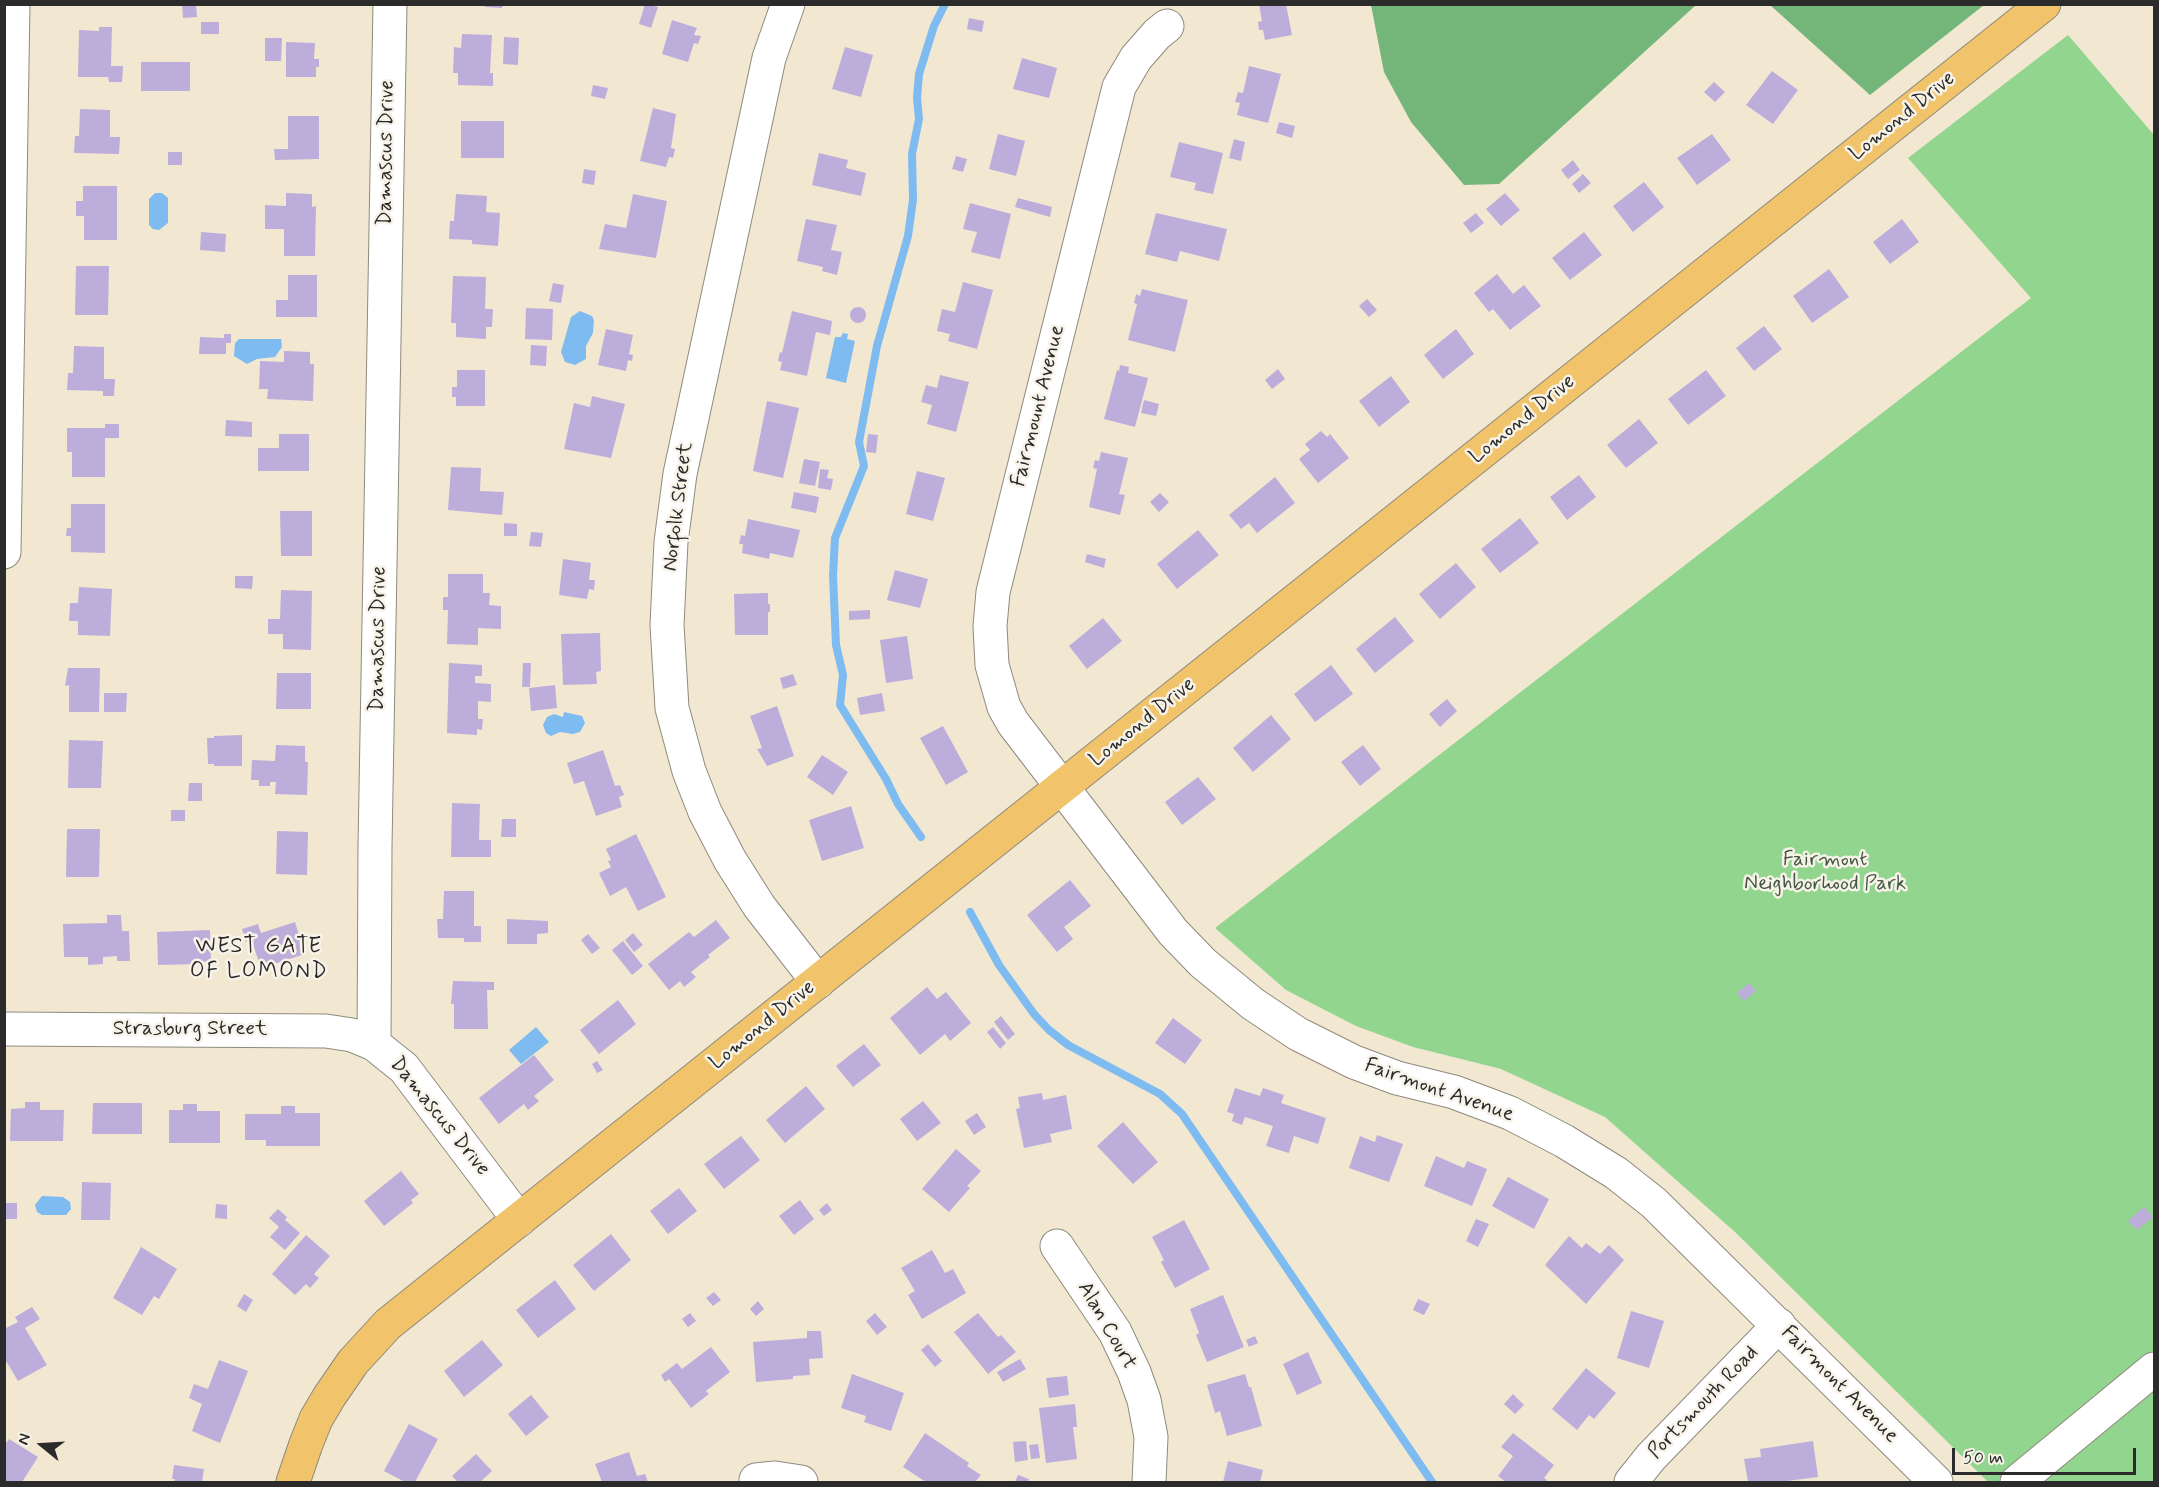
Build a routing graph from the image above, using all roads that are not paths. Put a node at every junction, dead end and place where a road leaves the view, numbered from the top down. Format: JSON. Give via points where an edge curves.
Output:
{"nodes":[{"id":1,"x":13,"y":4,"type":"edge"},
{"id":2,"x":390,"y":4,"type":"edge"},
{"id":3,"x":788,"y":4,"type":"edge"},
{"id":4,"x":2044,"y":4,"type":"edge"},
{"id":5,"x":1167,"y":26,"type":"dead end"},
{"id":6,"x":4,"y":552,"type":"edge"},
{"id":7,"x":1062,"y":787,"type":"junction"},
{"id":8,"x":818,"y":982,"type":"junction"},
{"id":9,"x":4,"y":1029,"type":"edge"},
{"id":10,"x":374,"y":1044,"type":"junction"},
{"id":11,"x":519,"y":1220,"type":"junction"},
{"id":12,"x":1057,"y":1246,"type":"dead end"},
{"id":13,"x":1779,"y":1325,"type":"junction"},
{"id":14,"x":2154,"y":1369,"type":"edge"},
{"id":15,"x":756,"y":1480,"type":"dead end"},
{"id":16,"x":293,"y":1482,"type":"edge"},
{"id":17,"x":801,"y":1482,"type":"edge"},
{"id":18,"x":1149,"y":1482,"type":"edge"},
{"id":19,"x":1631,"y":1482,"type":"edge"},
{"id":20,"x":1936,"y":1482,"type":"edge"},
{"id":21,"x":2017,"y":1482,"type":"edge"}],
"edges":[{"from":1,"to":6,"type":"street"},
{"from":2,"to":10,"type":"street","name":"Damascus Drive"},
{"from":3,"to":8,"type":"street","name":"Norfolk Street","via":[[769,58],[680,474],[671,542],[667,625],[672,708],[705,812],[759,906]]},
{"from":4,"to":7,"type":"main road","name":"Lomond Drive"},
{"from":5,"to":7,"type":"street","name":"Fairmount Avenue","via":[[1136,58],[1119,87],[993,592],[992,665],[1004,707]]},
{"from":7,"to":8,"type":"main road","name":"Lomond Drive"},
{"from":7,"to":13,"type":"street","name":"Fairmont Avenue","via":[[1173,932],[1253,1004],[1298,1034],[1354,1062],[1463,1095],[1510,1113],[1564,1141],[1616,1173],[1654,1203]]},
{"from":8,"to":11,"type":"main road","name":"Lomond Drive"},
{"from":9,"to":10,"type":"street","name":"Strasburg Street","via":[[326,1031]]},
{"from":10,"to":11,"type":"street","name":"Damascus Drive","via":[[405,1068]]},
{"from":11,"to":16,"type":"main road","name":"Lomond Drive","via":[[388,1324],[353,1362],[316,1419]]},
{"from":12,"to":18,"type":"street","name":"Alan Court","via":[[1114,1332],[1134,1372],[1151,1437]]},
{"from":13,"to":19,"type":"street","name":"Portsmouth Road"},
{"from":13,"to":20,"type":"street","name":"Fairmont Avenue"},
{"from":14,"to":21,"type":"street"},
{"from":15,"to":17,"type":"street"}]}
